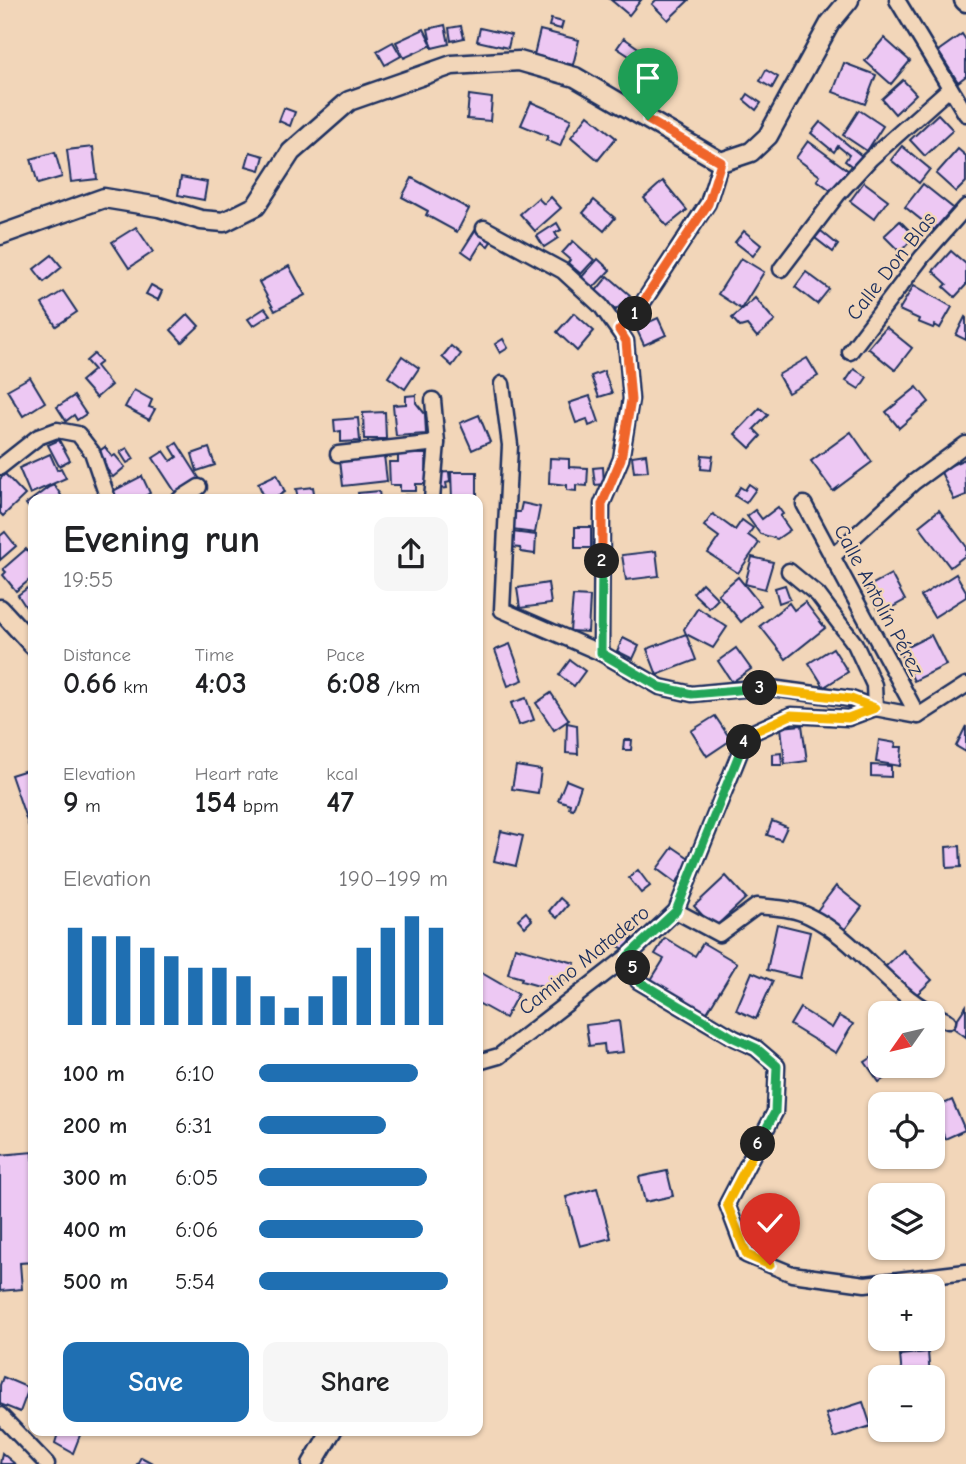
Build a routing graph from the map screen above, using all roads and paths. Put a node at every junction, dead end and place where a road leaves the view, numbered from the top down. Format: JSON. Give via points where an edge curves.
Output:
{"nodes":[{"id":1,"x":849,"y":0,"type":"edge"},
{"id":2,"x":897,"y":0,"type":"edge"},
{"id":3,"x":950,"y":88,"type":"junction"},
{"id":4,"x":966,"y":114,"type":"edge"},
{"id":5,"x":721,"y":162,"type":"junction"},
{"id":6,"x":966,"y":207,"type":"edge"},
{"id":7,"x":484,"y":228,"type":"dead end"},
{"id":8,"x":0,"y":235,"type":"edge"},
{"id":9,"x":781,"y":269,"type":"dead end"},
{"id":10,"x":619,"y":330,"type":"junction"},
{"id":11,"x":850,"y":352,"type":"dead end"},
{"id":12,"x":502,"y":383,"type":"dead end"},
{"id":13,"x":432,"y":400,"type":"dead end"},
{"id":14,"x":437,"y":443,"type":"junction"},
{"id":15,"x":966,"y":444,"type":"edge"},
{"id":16,"x":338,"y":454,"type":"dead end"},
{"id":17,"x":0,"y":467,"type":"edge"},
{"id":18,"x":199,"y":487,"type":"dead end"},
{"id":19,"x":106,"y":494,"type":"edge"},
{"id":20,"x":188,"y":494,"type":"edge"},
{"id":21,"x":432,"y":494,"type":"edge"},
{"id":22,"x":804,"y":504,"type":"dead end"},
{"id":23,"x":832,"y":557,"type":"junction"},
{"id":24,"x":789,"y":571,"type":"dead end"},
{"id":25,"x":0,"y":609,"type":"edge"},
{"id":26,"x":28,"y":640,"type":"edge"},
{"id":27,"x":601,"y":653,"type":"junction"},
{"id":28,"x":966,"y":685,"type":"edge"},
{"id":29,"x":875,"y":708,"type":"junction"},
{"id":30,"x":918,"y":716,"type":"junction"},
{"id":31,"x":676,"y":911,"type":"junction"},
{"id":32,"x":628,"y":956,"type":"junction"},
{"id":33,"x":912,"y":1001,"type":"edge"},
{"id":34,"x":945,"y":1020,"type":"edge"},
{"id":35,"x":948,"y":1021,"type":"dead end"},
{"id":36,"x":483,"y":1061,"type":"edge"},
{"id":37,"x":966,"y":1272,"type":"edge"},
{"id":38,"x":0,"y":1415,"type":"edge"},
{"id":39,"x":328,"y":1436,"type":"edge"},
{"id":40,"x":47,"y":1464,"type":"edge"},
{"id":41,"x":312,"y":1464,"type":"edge"}],
"edges":[{"from":1,"to":5,"type":"street","via":[[830,23],[768,136],[751,152]]},
{"from":2,"to":3,"type":"street"},
{"from":3,"to":4,"type":"street"},
{"from":3,"to":9,"type":"street","via":[[870,159]]},
{"from":5,"to":8,"type":"street","via":[[575,77],[519,61],[452,65],[349,100],[291,152],[256,206],[224,222],[104,198]]},
{"from":5,"to":10,"type":"street","via":[[708,204],[638,310]]},
{"from":6,"to":11,"type":"street","name":"Calle Don Blas"},
{"from":7,"to":10,"type":"street","via":[[563,271]]},
{"from":10,"to":27,"type":"street","via":[[626,341],[631,400],[621,459],[602,504]]},
{"from":12,"to":27,"type":"street","via":[[510,445],[502,610]]},
{"from":13,"to":14,"type":"street"},
{"from":14,"to":16,"type":"street"},
{"from":14,"to":21,"type":"street"},
{"from":15,"to":23,"type":"street","via":[[914,482]]},
{"from":17,"to":19,"type":"street","via":[[38,438],[57,430],[78,434],[92,452]]},
{"from":18,"to":20,"type":"street"},
{"from":22,"to":23,"type":"street","name":"Calle Antolín Pérez"},
{"from":23,"to":30,"type":"street","name":"Calle Antolín Pérez"},
{"from":24,"to":29,"type":"street","via":[[818,595],[855,644],[874,685]]},
{"from":25,"to":26,"type":"street"},
{"from":27,"to":29,"type":"street","via":[[660,687],[692,694],[764,688],[851,699]]},
{"from":28,"to":30,"type":"street"},
{"from":29,"to":30,"type":"street","name":"Camino Matadero"},
{"from":29,"to":31,"type":"street","name":"Camino Matadero","via":[[848,718],[791,715],[747,735]]},
{"from":31,"to":32,"type":"street","name":"Camino Matadero"},
{"from":31,"to":33,"type":"street","via":[[719,933],[757,906],[797,911],[843,939]]},
{"from":32,"to":36,"type":"street","name":"Camino Matadero","via":[[499,1056]]},
{"from":32,"to":37,"type":"street","via":[[638,981],[756,1048],[777,1066],[775,1112],[727,1204],[747,1255],[792,1274],[865,1284]]},
{"from":34,"to":35,"type":"street"},
{"from":38,"to":40,"type":"street"},
{"from":39,"to":41,"type":"street"}]}
